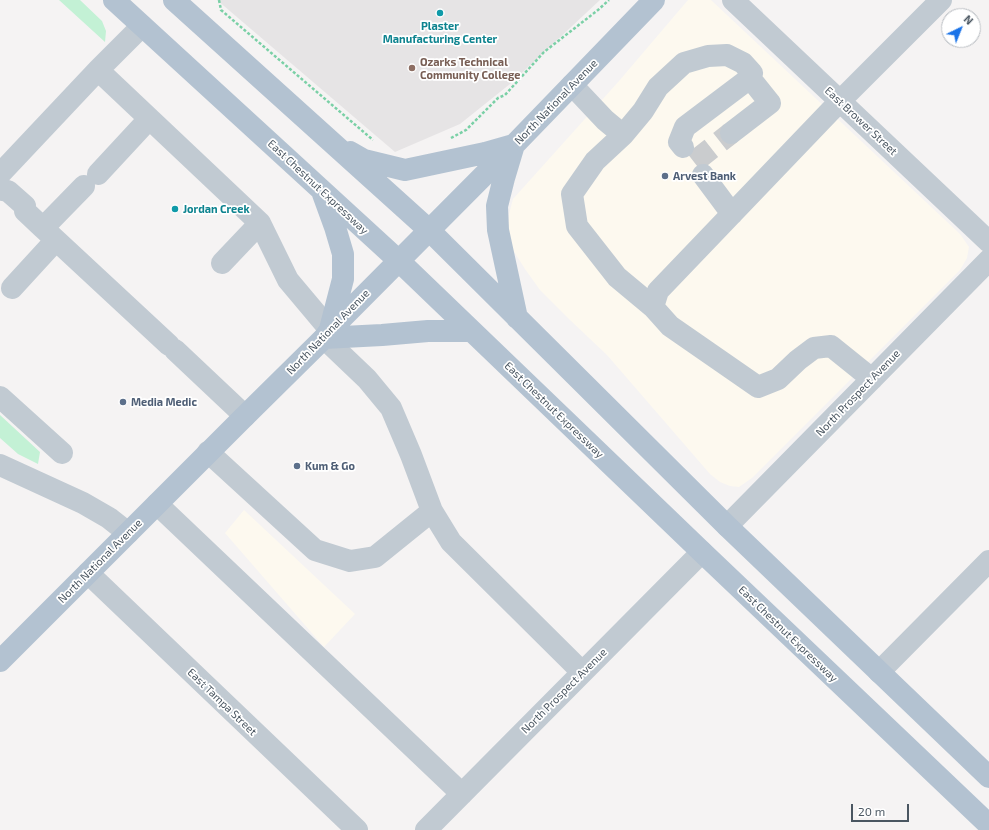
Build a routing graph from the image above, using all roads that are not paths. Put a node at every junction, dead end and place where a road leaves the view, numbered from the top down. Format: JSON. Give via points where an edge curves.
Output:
{"nodes":[{"id":1,"x":114,"y":0,"type":"edge"},
{"id":2,"x":174,"y":0,"type":"edge"},
{"id":3,"x":654,"y":0,"type":"edge"},
{"id":4,"x":733,"y":0,"type":"edge"},
{"id":5,"x":941,"y":0,"type":"edge"},
{"id":6,"x":142,"y":26,"type":"junction"},
{"id":7,"x":98,"y":70,"type":"junction"},
{"id":8,"x":750,"y":78,"type":"junction"},
{"id":9,"x":572,"y":85,"type":"junction"},
{"id":10,"x":840,"y":101,"type":"junction"},
{"id":11,"x":149,"y":119,"type":"junction"},
{"id":12,"x":731,"y":133,"type":"tunnel mouth"},
{"id":13,"x":622,"y":135,"type":"junction"},
{"id":14,"x":334,"y":144,"type":"junction"},
{"id":15,"x":514,"y":145,"type":"junction"},
{"id":16,"x":683,"y":147,"type":"dead end"},
{"id":17,"x":703,"y":175,"type":"dead end"},
{"id":18,"x":322,"y":191,"type":"junction"},
{"id":19,"x":6,"y":196,"type":"edge"},
{"id":20,"x":732,"y":214,"type":"junction"},
{"id":21,"x":260,"y":222,"type":"junction"},
{"id":22,"x":429,"y":230,"type":"junction"},
{"id":23,"x":49,"y":234,"type":"junction"},
{"id":24,"x":989,"y":242,"type":"edge"},
{"id":25,"x":989,"y":260,"type":"edge"},
{"id":26,"x":399,"y":261,"type":"junction"},
{"id":27,"x":222,"y":263,"type":"dead end"},
{"id":28,"x":12,"y":288,"type":"dead end"},
{"id":29,"x":653,"y":307,"type":"junction"},
{"id":30,"x":518,"y":318,"type":"junction"},
{"id":31,"x":471,"y":331,"type":"junction"},
{"id":32,"x":327,"y":334,"type":"junction"},
{"id":33,"x":872,"y":379,"type":"junction"},
{"id":34,"x":0,"y":396,"type":"edge"},
{"id":35,"x":244,"y":416,"type":"junction"},
{"id":36,"x":208,"y":452,"type":"junction"},
{"id":37,"x":62,"y":453,"type":"dead end"},
{"id":38,"x":0,"y":465,"type":"edge"},
{"id":39,"x":157,"y":504,"type":"junction"},
{"id":40,"x":432,"y":511,"type":"junction"},
{"id":41,"x":727,"y":526,"type":"junction"},
{"id":42,"x":128,"y":533,"type":"junction"},
{"id":43,"x":702,"y":552,"type":"junction"},
{"id":44,"x":989,"y":561,"type":"edge"},
{"id":45,"x":88,"y":573,"type":"junction"},
{"id":46,"x":0,"y":661,"type":"edge"},
{"id":47,"x":582,"y":672,"type":"junction"},
{"id":48,"x":879,"y":672,"type":"junction"},
{"id":49,"x":989,"y":777,"type":"edge"},
{"id":50,"x":462,"y":794,"type":"junction"},
{"id":51,"x":989,"y":825,"type":"edge"},
{"id":52,"x":356,"y":830,"type":"edge"},
{"id":53,"x":426,"y":830,"type":"edge"}],
"edges":[{"from":1,"to":6,"type":"main road","name":"East Chestnut Expressway"},
{"from":2,"to":14,"type":"main road"},
{"from":3,"to":9,"type":"main road","name":"North National Avenue"},
{"from":4,"to":10,"type":"street","name":"East Brower Street"},
{"from":5,"to":10,"type":"street"},
{"from":6,"to":7,"type":"street"},
{"from":6,"to":18,"type":"main road","name":"East Chestnut Expressway"},
{"from":7,"to":11,"type":"street"},
{"from":7,"to":19,"type":"street"},
{"from":8,"to":12,"type":"street","via":[[770,103]]},
{"from":8,"to":13,"type":"street","via":[[752,73],[743,63],[727,55],[708,56],[684,64],[658,87],[643,111]]},
{"from":8,"to":16,"type":"street","via":[[684,127],[679,142]]},
{"from":9,"to":13,"type":"street"},
{"from":9,"to":15,"type":"main road","name":"North National Avenue"},
{"from":10,"to":20,"type":"street"},
{"from":10,"to":24,"type":"street","name":"East Brower Street"},
{"from":11,"to":21,"type":"street"},
{"from":11,"to":23,"type":"street","via":[[91,180]]},
{"from":13,"to":29,"type":"street","via":[[595,161],[572,194],[577,226],[617,277]]},
{"from":14,"to":15,"type":"main road","via":[[364,160],[405,170]]},
{"from":14,"to":22,"type":"main road"},
{"from":15,"to":22,"type":"main road","name":"North National Avenue"},
{"from":15,"to":30,"type":"main road","via":[[497,206],[498,230]]},
{"from":17,"to":20,"type":"street"},
{"from":18,"to":26,"type":"main road","name":"East Chestnut Expressway"},
{"from":18,"to":32,"type":"main road","via":[[343,254],[343,279]]},
{"from":19,"to":23,"type":"street"},
{"from":20,"to":29,"type":"street","via":[[658,290]]},
{"from":21,"to":27,"type":"street"},
{"from":21,"to":32,"type":"street","via":[[288,280]]},
{"from":22,"to":26,"type":"main road","name":"North National Avenue"},
{"from":22,"to":30,"type":"main road"},
{"from":23,"to":28,"type":"street"},
{"from":23,"to":35,"type":"street"},
{"from":25,"to":33,"type":"street","name":"North Prospect Avenue"},
{"from":26,"to":31,"type":"main road","name":"East Chestnut Expressway"},
{"from":26,"to":32,"type":"main road","name":"North National Avenue"},
{"from":29,"to":33,"type":"street","via":[[670,326],[758,387],[778,380],[814,348],[831,346]]},
{"from":30,"to":41,"type":"main road"},
{"from":31,"to":32,"type":"main road","via":[[382,335]]},
{"from":31,"to":43,"type":"main road","name":"East Chestnut Expressway"},
{"from":32,"to":35,"type":"main road","name":"North National Avenue"},
{"from":32,"to":40,"type":"street","via":[[391,408]]},
{"from":33,"to":41,"type":"street","name":"North Prospect Avenue"},
{"from":34,"to":37,"type":"street"},
{"from":35,"to":36,"type":"main road","name":"North National Avenue"},
{"from":36,"to":39,"type":"main road","name":"North National Avenue"},
{"from":36,"to":40,"type":"street","via":[[315,550],[350,561],[375,557]]},
{"from":38,"to":42,"type":"street","via":[[83,503]]},
{"from":39,"to":42,"type":"main road","name":"North National Avenue"},
{"from":39,"to":50,"type":"street"},
{"from":40,"to":47,"type":"street","via":[[451,542]]},
{"from":41,"to":48,"type":"main road"},
{"from":42,"to":45,"type":"main road","name":"North National Avenue"},
{"from":43,"to":47,"type":"street","name":"North Prospect Avenue"},
{"from":43,"to":51,"type":"main road","name":"East Chestnut Expressway"},
{"from":44,"to":48,"type":"street"},
{"from":45,"to":46,"type":"main road","name":"North National Avenue"},
{"from":45,"to":52,"type":"street","name":"East Tampa Street"},
{"from":47,"to":50,"type":"street","name":"North Prospect Avenue"},
{"from":48,"to":49,"type":"main road"},
{"from":50,"to":53,"type":"street","name":"North Prospect Avenue"}]}
